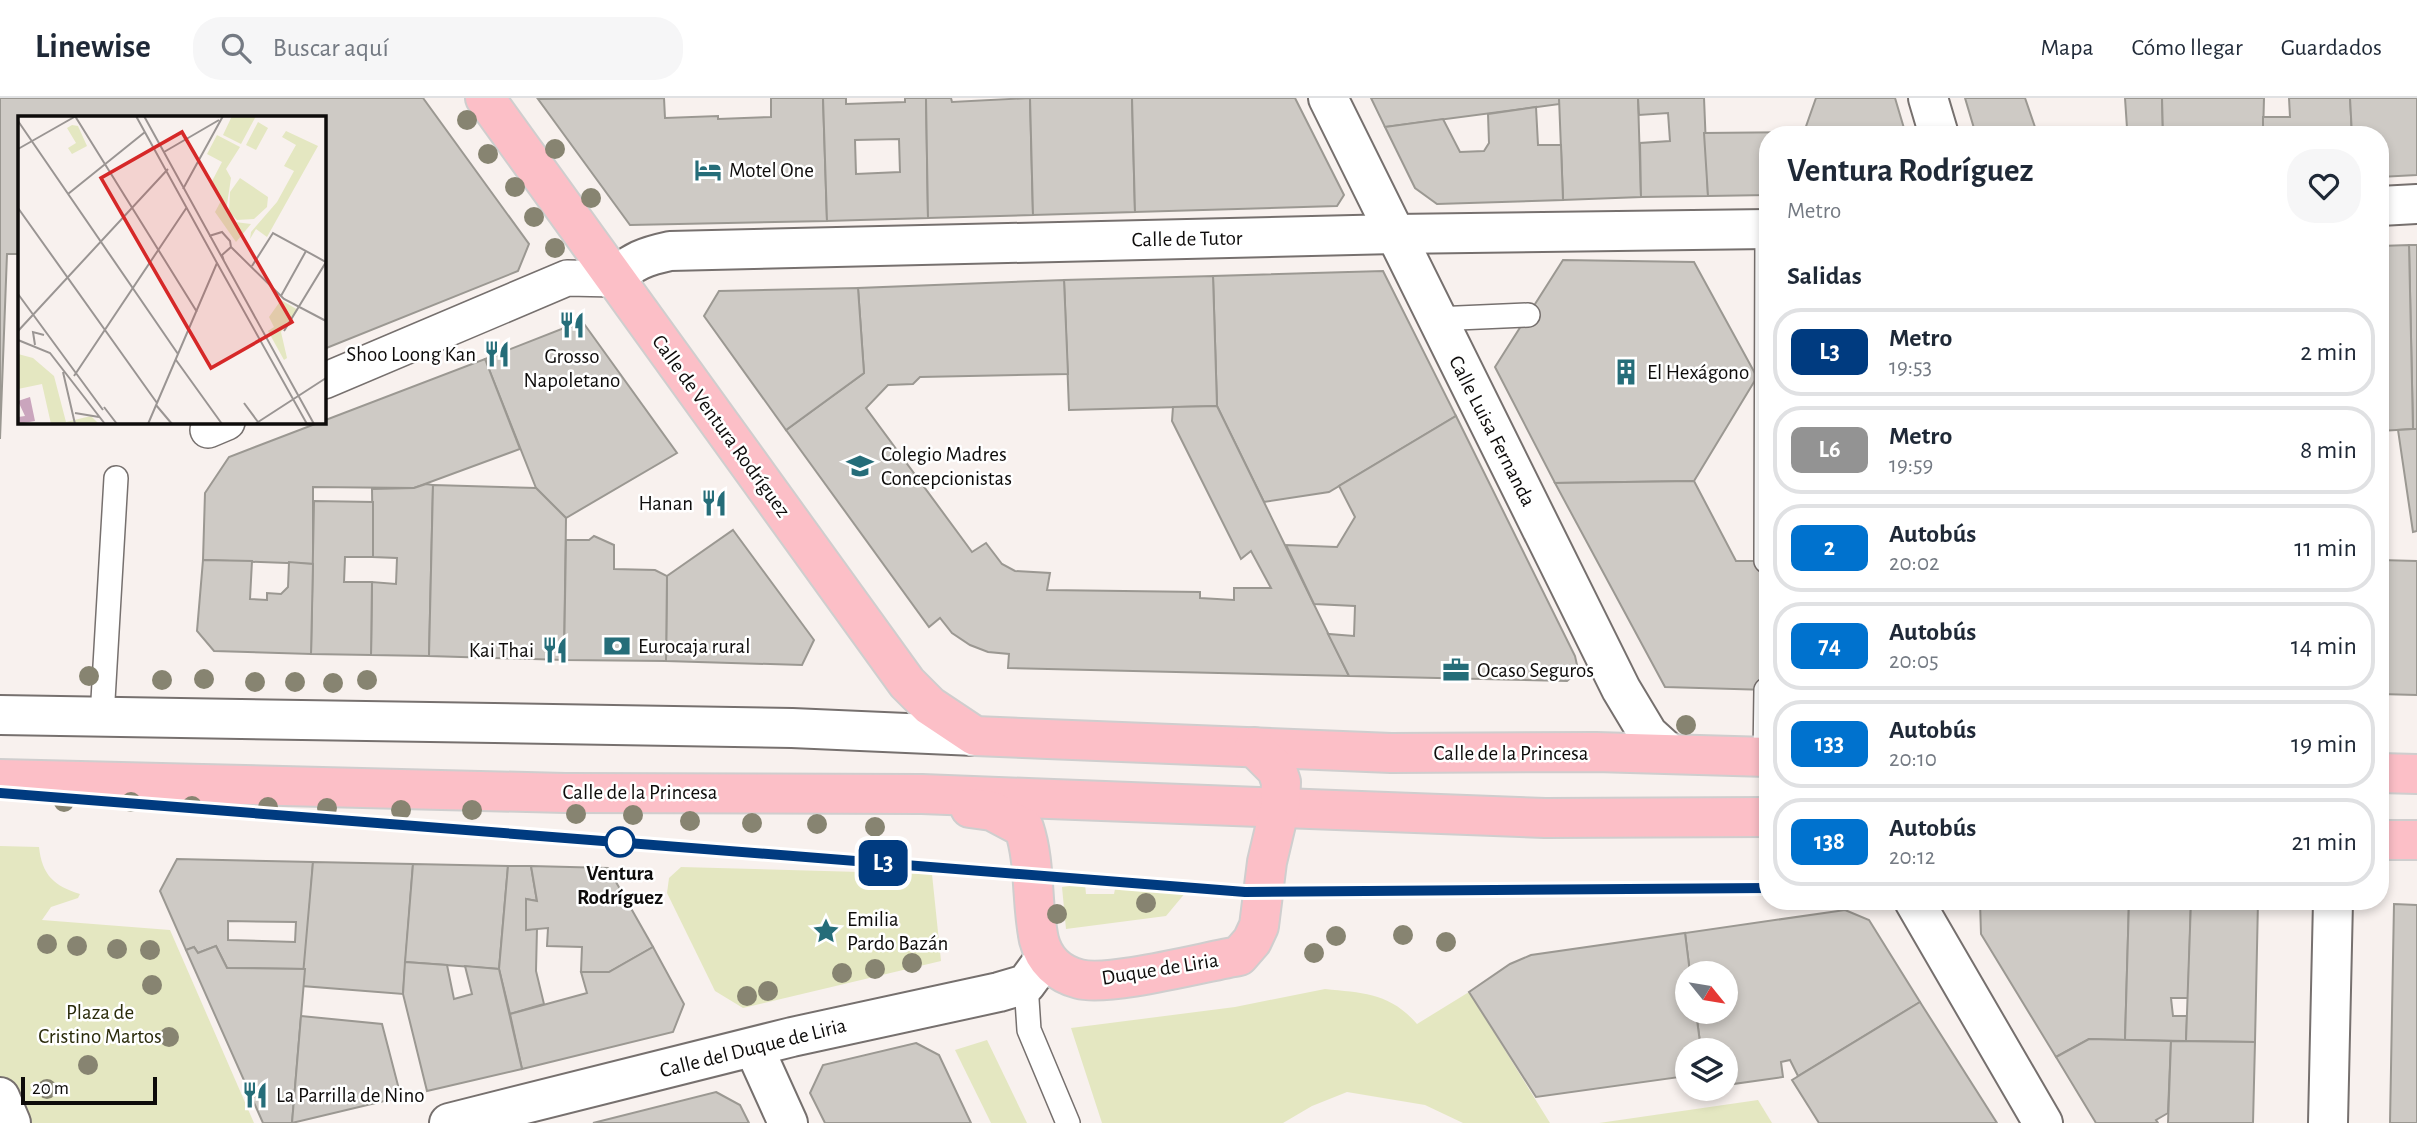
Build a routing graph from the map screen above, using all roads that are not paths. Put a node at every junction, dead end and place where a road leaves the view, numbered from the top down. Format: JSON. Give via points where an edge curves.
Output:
{"nodes":[{"id":1,"x":485,"y":98,"type":"edge"},
{"id":2,"x":1328,"y":98,"type":"edge"},
{"id":3,"x":1928,"y":98,"type":"edge"},
{"id":4,"x":1936,"y":126,"type":"edge"},
{"id":5,"x":2417,"y":204,"type":"edge"},
{"id":6,"x":2389,"y":206,"type":"edge"},
{"id":7,"x":1759,"y":229,"type":"edge"},
{"id":8,"x":1395,"y":234,"type":"junction"},
{"id":9,"x":615,"y":279,"type":"junction"},
{"id":10,"x":1528,"y":315,"type":"dead end"},
{"id":11,"x":1435,"y":319,"type":"junction"},
{"id":12,"x":326,"y":380,"type":"edge"},
{"id":13,"x":116,"y":478,"type":"dead end"},
{"id":14,"x":0,"y":715,"type":"edge"},
{"id":15,"x":102,"y":717,"type":"junction"},
{"id":16,"x":975,"y":736,"type":"junction"},
{"id":17,"x":1254,"y":747,"type":"junction"},
{"id":18,"x":1670,"y":754,"type":"junction"},
{"id":19,"x":1759,"y":757,"type":"edge"},
{"id":20,"x":2389,"y":772,"type":"edge"},
{"id":21,"x":2417,"y":774,"type":"edge"},
{"id":22,"x":0,"y":779,"type":"edge"},
{"id":23,"x":922,"y":794,"type":"junction"},
{"id":24,"x":1280,"y":807,"type":"junction"},
{"id":25,"x":1759,"y":817,"type":"edge"},
{"id":26,"x":2389,"y":840,"type":"edge"},
{"id":27,"x":2417,"y":840,"type":"edge"},
{"id":28,"x":1919,"y":910,"type":"edge"},
{"id":29,"x":2333,"y":910,"type":"edge"},
{"id":30,"x":1035,"y":971,"type":"junction"},
{"id":31,"x":754,"y":1048,"type":"junction"},
{"id":32,"x":0,"y":1097,"type":"edge"},
{"id":33,"x":11,"y":1123,"type":"edge"},
{"id":34,"x":449,"y":1123,"type":"edge"},
{"id":35,"x":788,"y":1123,"type":"edge"},
{"id":36,"x":1068,"y":1123,"type":"edge"},
{"id":37,"x":2043,"y":1123,"type":"edge"},
{"id":38,"x":2328,"y":1123,"type":"edge"}],
"edges":[{"from":1,"to":9,"type":"main road","name":"Calle de Ventura Rodríguez"},
{"from":2,"to":8,"type":"street","name":"Calle Luisa Fernanda"},
{"from":3,"to":4,"type":"street"},
{"from":5,"to":6,"type":"street"},
{"from":7,"to":8,"type":"street","name":"Calle de Tutor"},
{"from":8,"to":9,"type":"street","name":"Calle de Tutor","via":[[670,251],[644,257]]},
{"from":8,"to":11,"type":"street","name":"Calle Luisa Fernanda"},
{"from":9,"to":12,"type":"street","via":[[568,278]]},
{"from":9,"to":16,"type":"main road","name":"Calle de Ventura Rodríguez","via":[[907,682],[930,705]]},
{"from":10,"to":11,"type":"lane"},
{"from":11,"to":18,"type":"street","name":"Calle Luisa Fernanda","via":[[1627,699],[1648,734]]},
{"from":13,"to":15,"type":"lane"},
{"from":14,"to":15,"type":"street","name":"Calle de la Princesa"},
{"from":15,"to":16,"type":"street","name":"Calle de la Princesa","via":[[779,728]]},
{"from":16,"to":17,"type":"main road","name":"Calle de la Princesa"},
{"from":17,"to":18,"type":"main road","name":"Calle de la Princesa","via":[[1391,753]]},
{"from":17,"to":24,"type":"main road","via":[[1277,770]]},
{"from":18,"to":19,"type":"main road","name":"Calle de la Princesa"},
{"from":20,"to":21,"type":"main road"},
{"from":22,"to":23,"type":"main road","name":"Calle de la Princesa","via":[[565,793]]},
{"from":23,"to":24,"type":"main road","name":"Calle de la Princesa"},
{"from":23,"to":30,"type":"main road","via":[[952,805],[992,811],[1024,828],[1031,848],[1039,939]]},
{"from":24,"to":25,"type":"main road","name":"Calle de la Princesa","via":[[1545,818]]},
{"from":24,"to":30,"type":"main road","name":"Duque de Liria","via":[[1259,926],[1239,956],[1106,981]]},
{"from":26,"to":27,"type":"main road"},
{"from":28,"to":37,"type":"street"},
{"from":29,"to":38,"type":"street"},
{"from":30,"to":31,"type":"street","name":"Calle del Duque de Liria"},
{"from":30,"to":36,"type":"lane","via":[[1029,1030]]},
{"from":31,"to":34,"type":"street","name":"Calle del Duque de Liria"},
{"from":31,"to":35,"type":"street"},
{"from":32,"to":33,"type":"street"}]}
